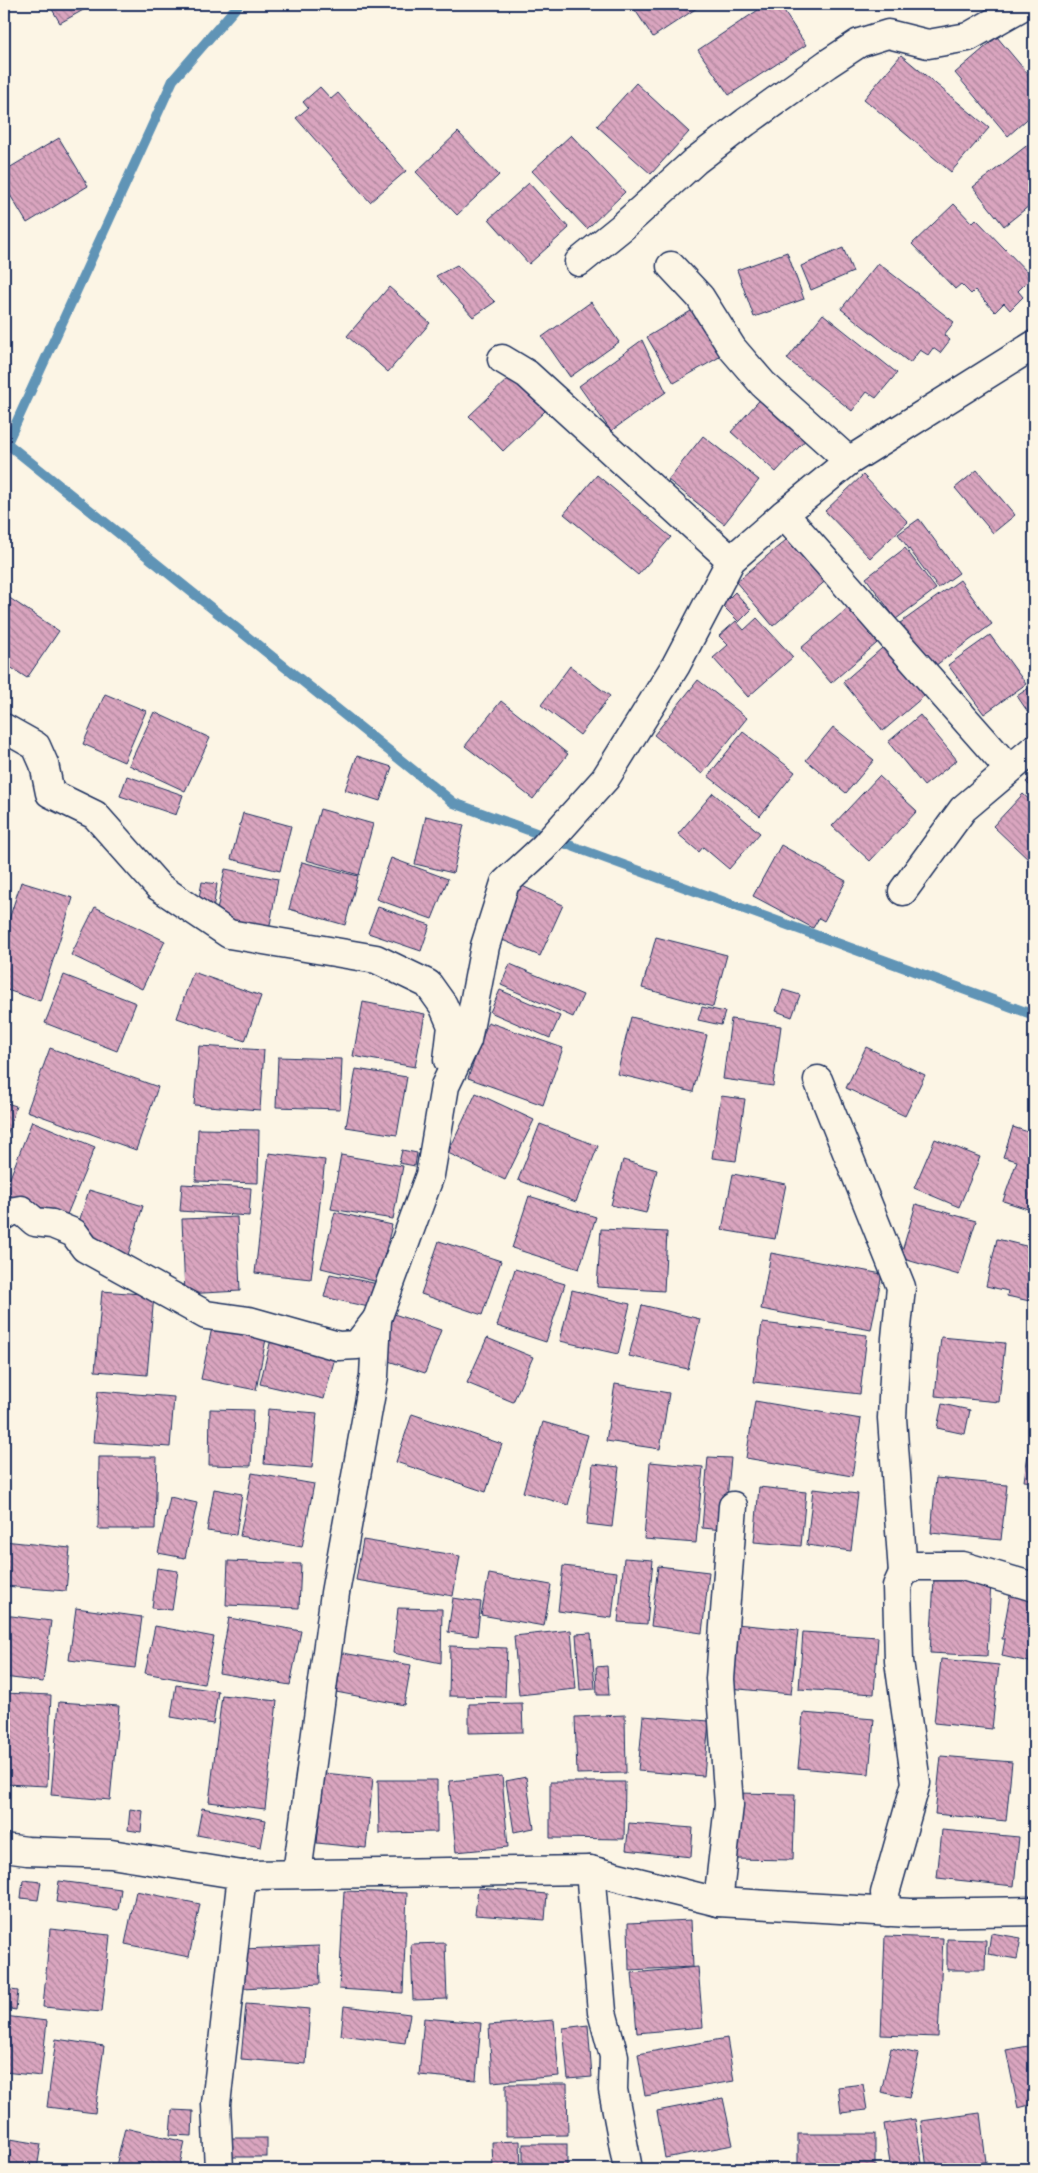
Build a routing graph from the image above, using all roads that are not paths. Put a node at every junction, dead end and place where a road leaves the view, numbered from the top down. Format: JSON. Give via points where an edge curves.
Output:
{"nodes":[{"id":1,"x":1026,"y":4,"type":"edge"},
{"id":2,"x":579,"y":262,"type":"dead end"},
{"id":3,"x":671,"y":266,"type":"dead end"},
{"id":4,"x":1034,"y":345,"type":"edge"},
{"id":5,"x":502,"y":359,"type":"dead end"},
{"id":6,"x":849,"y":461,"type":"junction"},
{"id":7,"x":784,"y":514,"type":"junction"},
{"id":8,"x":731,"y":560,"type":"junction"},
{"id":9,"x":4,"y":728,"type":"edge"},
{"id":10,"x":1034,"y":749,"type":"edge"},
{"id":11,"x":1009,"y":769,"type":"junction"},
{"id":12,"x":903,"y":891,"type":"dead end"},
{"id":13,"x":818,"y":1080,"type":"dead end"},
{"id":14,"x":445,"y":1086,"type":"junction"},
{"id":15,"x":4,"y":1216,"type":"edge"},
{"id":16,"x":377,"y":1319,"type":"junction"},
{"id":17,"x":733,"y":1506,"type":"dead end"},
{"id":18,"x":903,"y":1573,"type":"junction"},
{"id":19,"x":1034,"y":1587,"type":"edge"},
{"id":20,"x":4,"y":1848,"type":"edge"},
{"id":21,"x":590,"y":1870,"type":"junction"},
{"id":22,"x":297,"y":1873,"type":"junction"},
{"id":23,"x":242,"y":1875,"type":"junction"},
{"id":24,"x":718,"y":1902,"type":"junction"},
{"id":25,"x":1034,"y":1911,"type":"edge"},
{"id":26,"x":887,"y":1912,"type":"junction"},
{"id":27,"x":218,"y":2169,"type":"edge"},
{"id":28,"x":628,"y":2169,"type":"edge"}],
"edges":[{"from":1,"to":2,"type":"street","via":[[968,37],[928,44],[888,34],[859,43],[731,133]]},
{"from":3,"to":6,"type":"street","via":[[700,297],[732,348],[763,384]]},
{"from":4,"to":6,"type":"street"},
{"from":5,"to":8,"type":"street","via":[[527,374]]},
{"from":6,"to":7,"type":"street"},
{"from":7,"to":8,"type":"street"},
{"from":7,"to":11,"type":"street"},
{"from":8,"to":14,"type":"street","via":[[676,665],[605,779],[552,839],[505,882],[485,946],[467,1040]]},
{"from":9,"to":14,"type":"street","via":[[36,746],[44,764],[50,793],[95,815],[158,887],[229,934],[376,958],[428,984],[443,1005],[452,1026]]},
{"from":10,"to":11,"type":"street"},
{"from":11,"to":12,"type":"street","via":[[963,808]]},
{"from":13,"to":18,"type":"street","via":[[901,1287],[892,1418]]},
{"from":14,"to":16,"type":"street","via":[[430,1175]]},
{"from":15,"to":16,"type":"street","via":[[22,1210],[35,1222],[52,1224],[74,1233],[84,1248],[206,1315],[249,1321],[338,1346],[358,1345]]},
{"from":16,"to":22,"type":"street","via":[[374,1376],[335,1593]]},
{"from":17,"to":24,"type":"street","via":[[720,1679],[729,1805]]},
{"from":18,"to":19,"type":"street","via":[[915,1566],[963,1566]]},
{"from":18,"to":26,"type":"street","via":[[897,1586],[899,1661],[916,1783],[885,1893]]},
{"from":20,"to":23,"type":"street","via":[[111,1854]]},
{"from":21,"to":22,"type":"street"},
{"from":21,"to":24,"type":"street"},
{"from":21,"to":28,"type":"street","via":[[602,2012],[614,2056],[613,2090]]},
{"from":22,"to":23,"type":"street"},
{"from":23,"to":27,"type":"street","via":[[216,2104]]},
{"from":24,"to":26,"type":"street"},
{"from":25,"to":26,"type":"street"}]}
